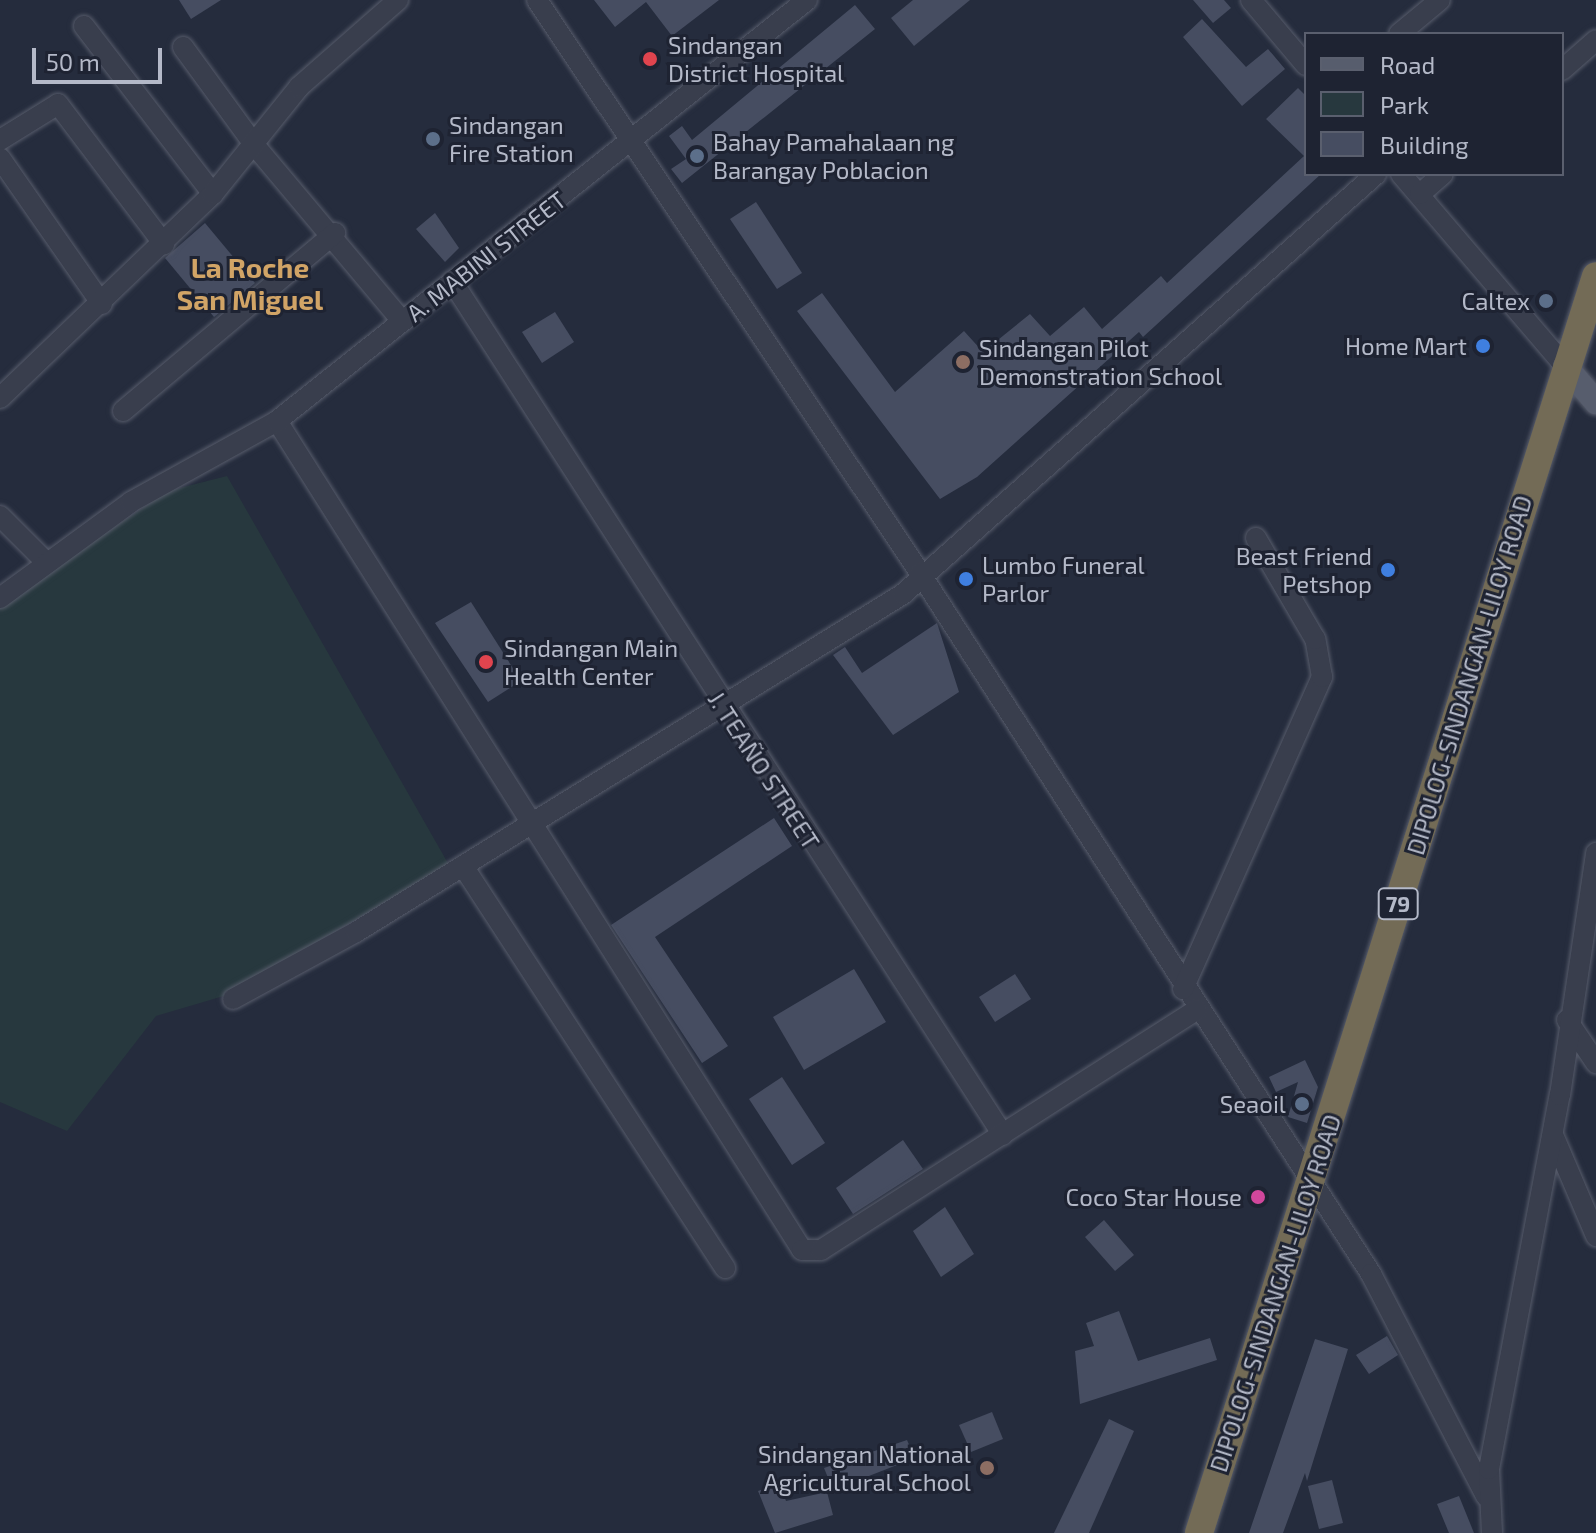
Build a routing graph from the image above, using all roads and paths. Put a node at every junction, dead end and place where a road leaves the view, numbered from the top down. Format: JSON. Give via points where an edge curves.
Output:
{"nodes":[{"id":1,"x":398,"y":0,"type":"edge"},
{"id":2,"x":537,"y":0,"type":"edge"},
{"id":3,"x":807,"y":0,"type":"edge"},
{"id":4,"x":1253,"y":0,"type":"edge"},
{"id":5,"x":1440,"y":0,"type":"edge"},
{"id":6,"x":84,"y":26,"type":"dead end"},
{"id":7,"x":1401,"y":32,"type":"edge"},
{"id":8,"x":1596,"y":40,"type":"edge"},
{"id":9,"x":183,"y":47,"type":"dead end"},
{"id":10,"x":1304,"y":63,"type":"edge"},
{"id":11,"x":1564,"y":68,"type":"edge"},
{"id":12,"x":0,"y":140,"type":"edge"},
{"id":13,"x":636,"y":141,"type":"junction"},
{"id":14,"x":256,"y":147,"type":"junction"},
{"id":15,"x":0,"y":158,"type":"edge"},
{"id":16,"x":1374,"y":176,"type":"edge"},
{"id":17,"x":1403,"y":176,"type":"edge"},
{"id":18,"x":1441,"y":176,"type":"edge"},
{"id":19,"x":213,"y":194,"type":"junction"},
{"id":20,"x":1420,"y":194,"type":"junction"},
{"id":21,"x":335,"y":233,"type":"junction"},
{"id":22,"x":164,"y":244,"type":"junction"},
{"id":23,"x":1596,"y":276,"type":"edge"},
{"id":24,"x":452,"y":281,"type":"junction"},
{"id":25,"x":102,"y":304,"type":"junction"},
{"id":26,"x":402,"y":321,"type":"junction"},
{"id":27,"x":1565,"y":366,"type":"junction"},
{"id":28,"x":0,"y":398,"type":"edge"},
{"id":29,"x":1596,"y":402,"type":"edge"},
{"id":30,"x":123,"y":411,"type":"dead end"},
{"id":31,"x":277,"y":421,"type":"junction"},
{"id":32,"x":0,"y":516,"type":"edge"},
{"id":33,"x":1256,"y":538,"type":"dead end"},
{"id":34,"x":46,"y":562,"type":"junction"},
{"id":35,"x":920,"y":573,"type":"junction"},
{"id":36,"x":0,"y":598,"type":"edge"},
{"id":37,"x":721,"y":706,"type":"junction"},
{"id":38,"x":528,"y":827,"type":"junction"},
{"id":39,"x":1596,"y":853,"type":"edge"},
{"id":40,"x":463,"y":866,"type":"junction"},
{"id":41,"x":1183,"y":989,"type":"junction"},
{"id":42,"x":233,"y":999,"type":"dead end"},
{"id":43,"x":1197,"y":1010,"type":"junction"},
{"id":44,"x":1567,"y":1020,"type":"junction"},
{"id":45,"x":1596,"y":1063,"type":"edge"},
{"id":46,"x":1003,"y":1135,"type":"junction"},
{"id":47,"x":1553,"y":1135,"type":"junction"},
{"id":48,"x":1310,"y":1187,"type":"junction"},
{"id":49,"x":1596,"y":1236,"type":"edge"},
{"id":50,"x":725,"y":1268,"type":"dead end"},
{"id":51,"x":1486,"y":1496,"type":"junction"},
{"id":52,"x":1199,"y":1533,"type":"edge"},
{"id":53,"x":1492,"y":1533,"type":"edge"}],
"edges":[{"from":1,"to":14,"type":"street","via":[[299,87]]},
{"from":2,"to":13,"type":"street"},
{"from":3,"to":13,"type":"street","name":"A. MABINI STREET"},
{"from":4,"to":10,"type":"street"},
{"from":5,"to":7,"type":"street"},
{"from":6,"to":19,"type":"street"},
{"from":8,"to":11,"type":"street"},
{"from":9,"to":14,"type":"street"},
{"from":12,"to":22,"type":"street","via":[[58,104]]},
{"from":13,"to":24,"type":"street","name":"A. MABINI STREET"},
{"from":13,"to":35,"type":"street"},
{"from":14,"to":19,"type":"street"},
{"from":14,"to":21,"type":"street"},
{"from":15,"to":25,"type":"street"},
{"from":16,"to":35,"type":"street"},
{"from":17,"to":20,"type":"street"},
{"from":18,"to":20,"type":"street"},
{"from":19,"to":22,"type":"street"},
{"from":20,"to":27,"type":"street"},
{"from":21,"to":26,"type":"street"},
{"from":21,"to":30,"type":"street"},
{"from":22,"to":25,"type":"street"},
{"from":23,"to":27,"type":"highway","name":"DIPOLOG-SINDANGAN-LILOY ROAD","number":"79"},
{"from":24,"to":26,"type":"street","name":"A. MABINI STREET"},
{"from":24,"to":37,"type":"street","name":"J. TEAÑO STREET"},
{"from":25,"to":28,"type":"street"},
{"from":26,"to":31,"type":"street","name":"A. MABINI STREET"},
{"from":27,"to":29,"type":"main road"},
{"from":27,"to":48,"type":"highway","name":"DIPOLOG-SINDANGAN-LILOY ROAD","number":"79"},
{"from":31,"to":34,"type":"street","name":"A. MABINI STREET","via":[[131,502]]},
{"from":31,"to":38,"type":"street"},
{"from":32,"to":34,"type":"street"},
{"from":33,"to":41,"type":"street","via":[[1315,639],[1322,677]]},
{"from":34,"to":36,"type":"street","name":"A. MABINI STREET"},
{"from":35,"to":37,"type":"street","via":[[903,594]]},
{"from":35,"to":41,"type":"street"},
{"from":37,"to":38,"type":"street"},
{"from":37,"to":46,"type":"street","name":"J. TEAÑO STREET"},
{"from":38,"to":40,"type":"street"},
{"from":38,"to":46,"type":"street","via":[[802,1250],[821,1250]]},
{"from":39,"to":44,"type":"street"},
{"from":40,"to":42,"type":"street"},
{"from":40,"to":50,"type":"street"},
{"from":41,"to":43,"type":"street"},
{"from":43,"to":46,"type":"street"},
{"from":43,"to":48,"type":"street"},
{"from":44,"to":45,"type":"street"},
{"from":44,"to":47,"type":"street"},
{"from":47,"to":49,"type":"street"},
{"from":47,"to":51,"type":"street"},
{"from":48,"to":51,"type":"street","via":[[1385,1297]]},
{"from":48,"to":52,"type":"highway","name":"DIPOLOG-SINDANGAN-LILOY ROAD","number":"79"},
{"from":51,"to":53,"type":"street"}]}
